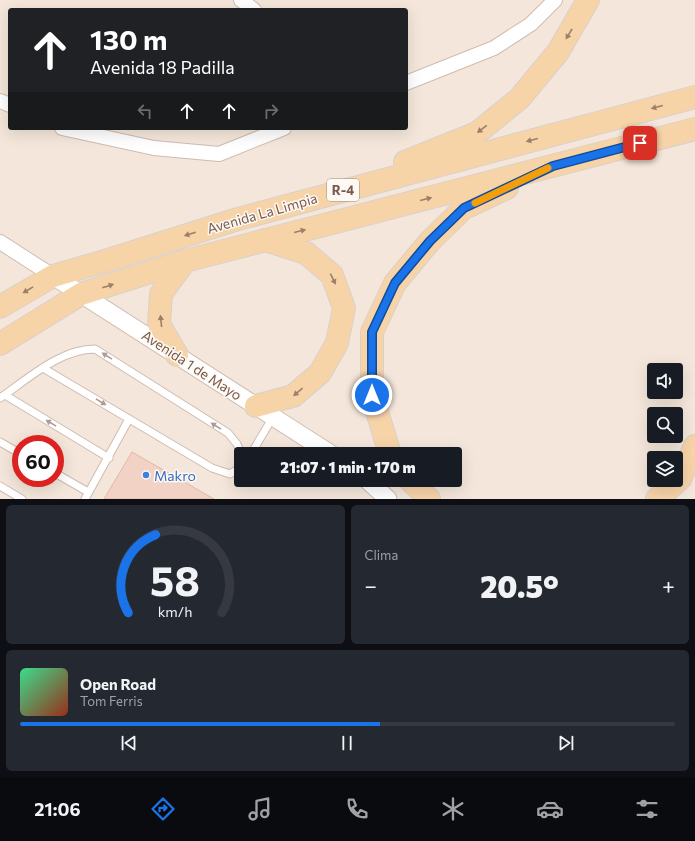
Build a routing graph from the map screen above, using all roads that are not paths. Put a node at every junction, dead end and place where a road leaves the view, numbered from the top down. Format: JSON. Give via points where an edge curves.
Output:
{"nodes":[{"id":1,"x":241,"y":0,"type":"edge"},
{"id":2,"x":555,"y":0,"type":"edge"},
{"id":3,"x":588,"y":0,"type":"edge"},
{"id":4,"x":251,"y":8,"type":"edge"},
{"id":5,"x":408,"y":82,"type":"edge"},
{"id":6,"x":695,"y":97,"type":"edge"},
{"id":7,"x":695,"y":129,"type":"edge"},
{"id":8,"x":71,"y":130,"type":"edge"},
{"id":9,"x":279,"y":130,"type":"edge"},
{"id":10,"x":553,"y":166,"type":"junction"},
{"id":11,"x":318,"y":197,"type":"junction"},
{"id":12,"x":265,"y":240,"type":"junction"},
{"id":13,"x":0,"y":242,"type":"edge"},
{"id":14,"x":185,"y":261,"type":"junction"},
{"id":15,"x":53,"y":276,"type":"junction"},
{"id":16,"x":81,"y":294,"type":"junction"},
{"id":17,"x":0,"y":307,"type":"edge"},
{"id":18,"x":0,"y":344,"type":"edge"},
{"id":19,"x":177,"y":355,"type":"junction"},
{"id":20,"x":43,"y":368,"type":"junction"},
{"id":21,"x":2,"y":396,"type":"edge"},
{"id":22,"x":265,"y":411,"type":"junction"},
{"id":23,"x":129,"y":419,"type":"junction"},
{"id":24,"x":0,"y":442,"type":"edge"},
{"id":25,"x":695,"y":446,"type":"edge"},
{"id":26,"x":238,"y":447,"type":"edge"},
{"id":27,"x":252,"y":447,"type":"edge"},
{"id":28,"x":320,"y":447,"type":"edge"},
{"id":29,"x":388,"y":447,"type":"edge"},
{"id":30,"x":12,"y":449,"type":"edge"},
{"id":31,"x":109,"y":458,"type":"junction"},
{"id":32,"x":234,"y":471,"type":"edge"},
{"id":33,"x":64,"y":480,"type":"edge"},
{"id":34,"x":0,"y":486,"type":"edge"},
{"id":35,"x":375,"y":487,"type":"edge"},
{"id":36,"x":417,"y":487,"type":"edge"},
{"id":37,"x":86,"y":496,"type":"edge"},
{"id":38,"x":22,"y":499,"type":"edge"},
{"id":39,"x":388,"y":499,"type":"edge"},
{"id":40,"x":429,"y":499,"type":"edge"},
{"id":41,"x":657,"y":499,"type":"edge"}],
"edges":[{"from":1,"to":4,"type":"street"},
{"from":2,"to":5,"type":"street","via":[[531,24],[494,48]]},
{"from":3,"to":11,"type":"main road","one_way":true,"via":[[558,52],[519,98],[477,133]]},
{"from":6,"to":11,"type":"main road","name":"Avenida La Limpia","number":"R-4","one_way":true},
{"from":7,"to":10,"type":"main road","number":"R-4"},
{"from":8,"to":9,"type":"street","via":[[154,148],[219,154]]},
{"from":12,"to":10,"type":"main road","name":"Avenida La Limpia","number":"R-4","one_way":true},
{"from":10,"to":29,"type":"main road","via":[[464,208],[430,241],[395,283],[372,332],[372,395]]},
{"from":11,"to":15,"type":"main road","name":"Avenida La Limpia","number":"R-4","one_way":true},
{"from":12,"to":14,"type":"main road","name":"Avenida La Limpia","number":"R-4"},
{"from":12,"to":22,"type":"main road","one_way":true,"via":[[306,253],[332,276],[344,308],[337,343],[320,372],[293,396]]},
{"from":13,"to":15,"type":"street"},
{"from":16,"to":14,"type":"main road","name":"Avenida La Limpia","number":"R-4","one_way":true},
{"from":19,"to":14,"type":"main road","one_way":true,"via":[[159,324],[161,294]]},
{"from":15,"to":16,"type":"street","name":"Avenida 1 de Mayo"},
{"from":15,"to":17,"type":"main road","name":"Avenida La Limpia","number":"R-4","one_way":true},
{"from":16,"to":18,"type":"main road","name":"Avenida La Limpia","number":"R-4"},
{"from":16,"to":19,"type":"street","name":"Avenida 1 de Mayo"},
{"from":19,"to":22,"type":"street","name":"Avenida 1 de Mayo"},
{"from":20,"to":21,"type":"lane"},
{"from":20,"to":23,"type":"lane","one_way":true},
{"from":26,"to":20,"type":"lane","one_way":true,"via":[[228,433],[95,349],[81,349]]},
{"from":31,"to":21,"type":"lane","one_way":true},
{"from":22,"to":27,"type":"lane"},
{"from":22,"to":28,"type":"street","name":"Avenida 1 de Mayo"},
{"from":23,"to":31,"type":"lane"},
{"from":23,"to":32,"type":"lane","via":[[212,468],[230,474]]},
{"from":24,"to":30,"type":"lane"},
{"from":25,"to":41,"type":"main road","via":[[680,479]]},
{"from":31,"to":37,"type":"lane"},
{"from":33,"to":37,"type":"lane"},
{"from":34,"to":38,"type":"lane"},
{"from":35,"to":39,"type":"street"},
{"from":36,"to":40,"type":"main road"}]}
